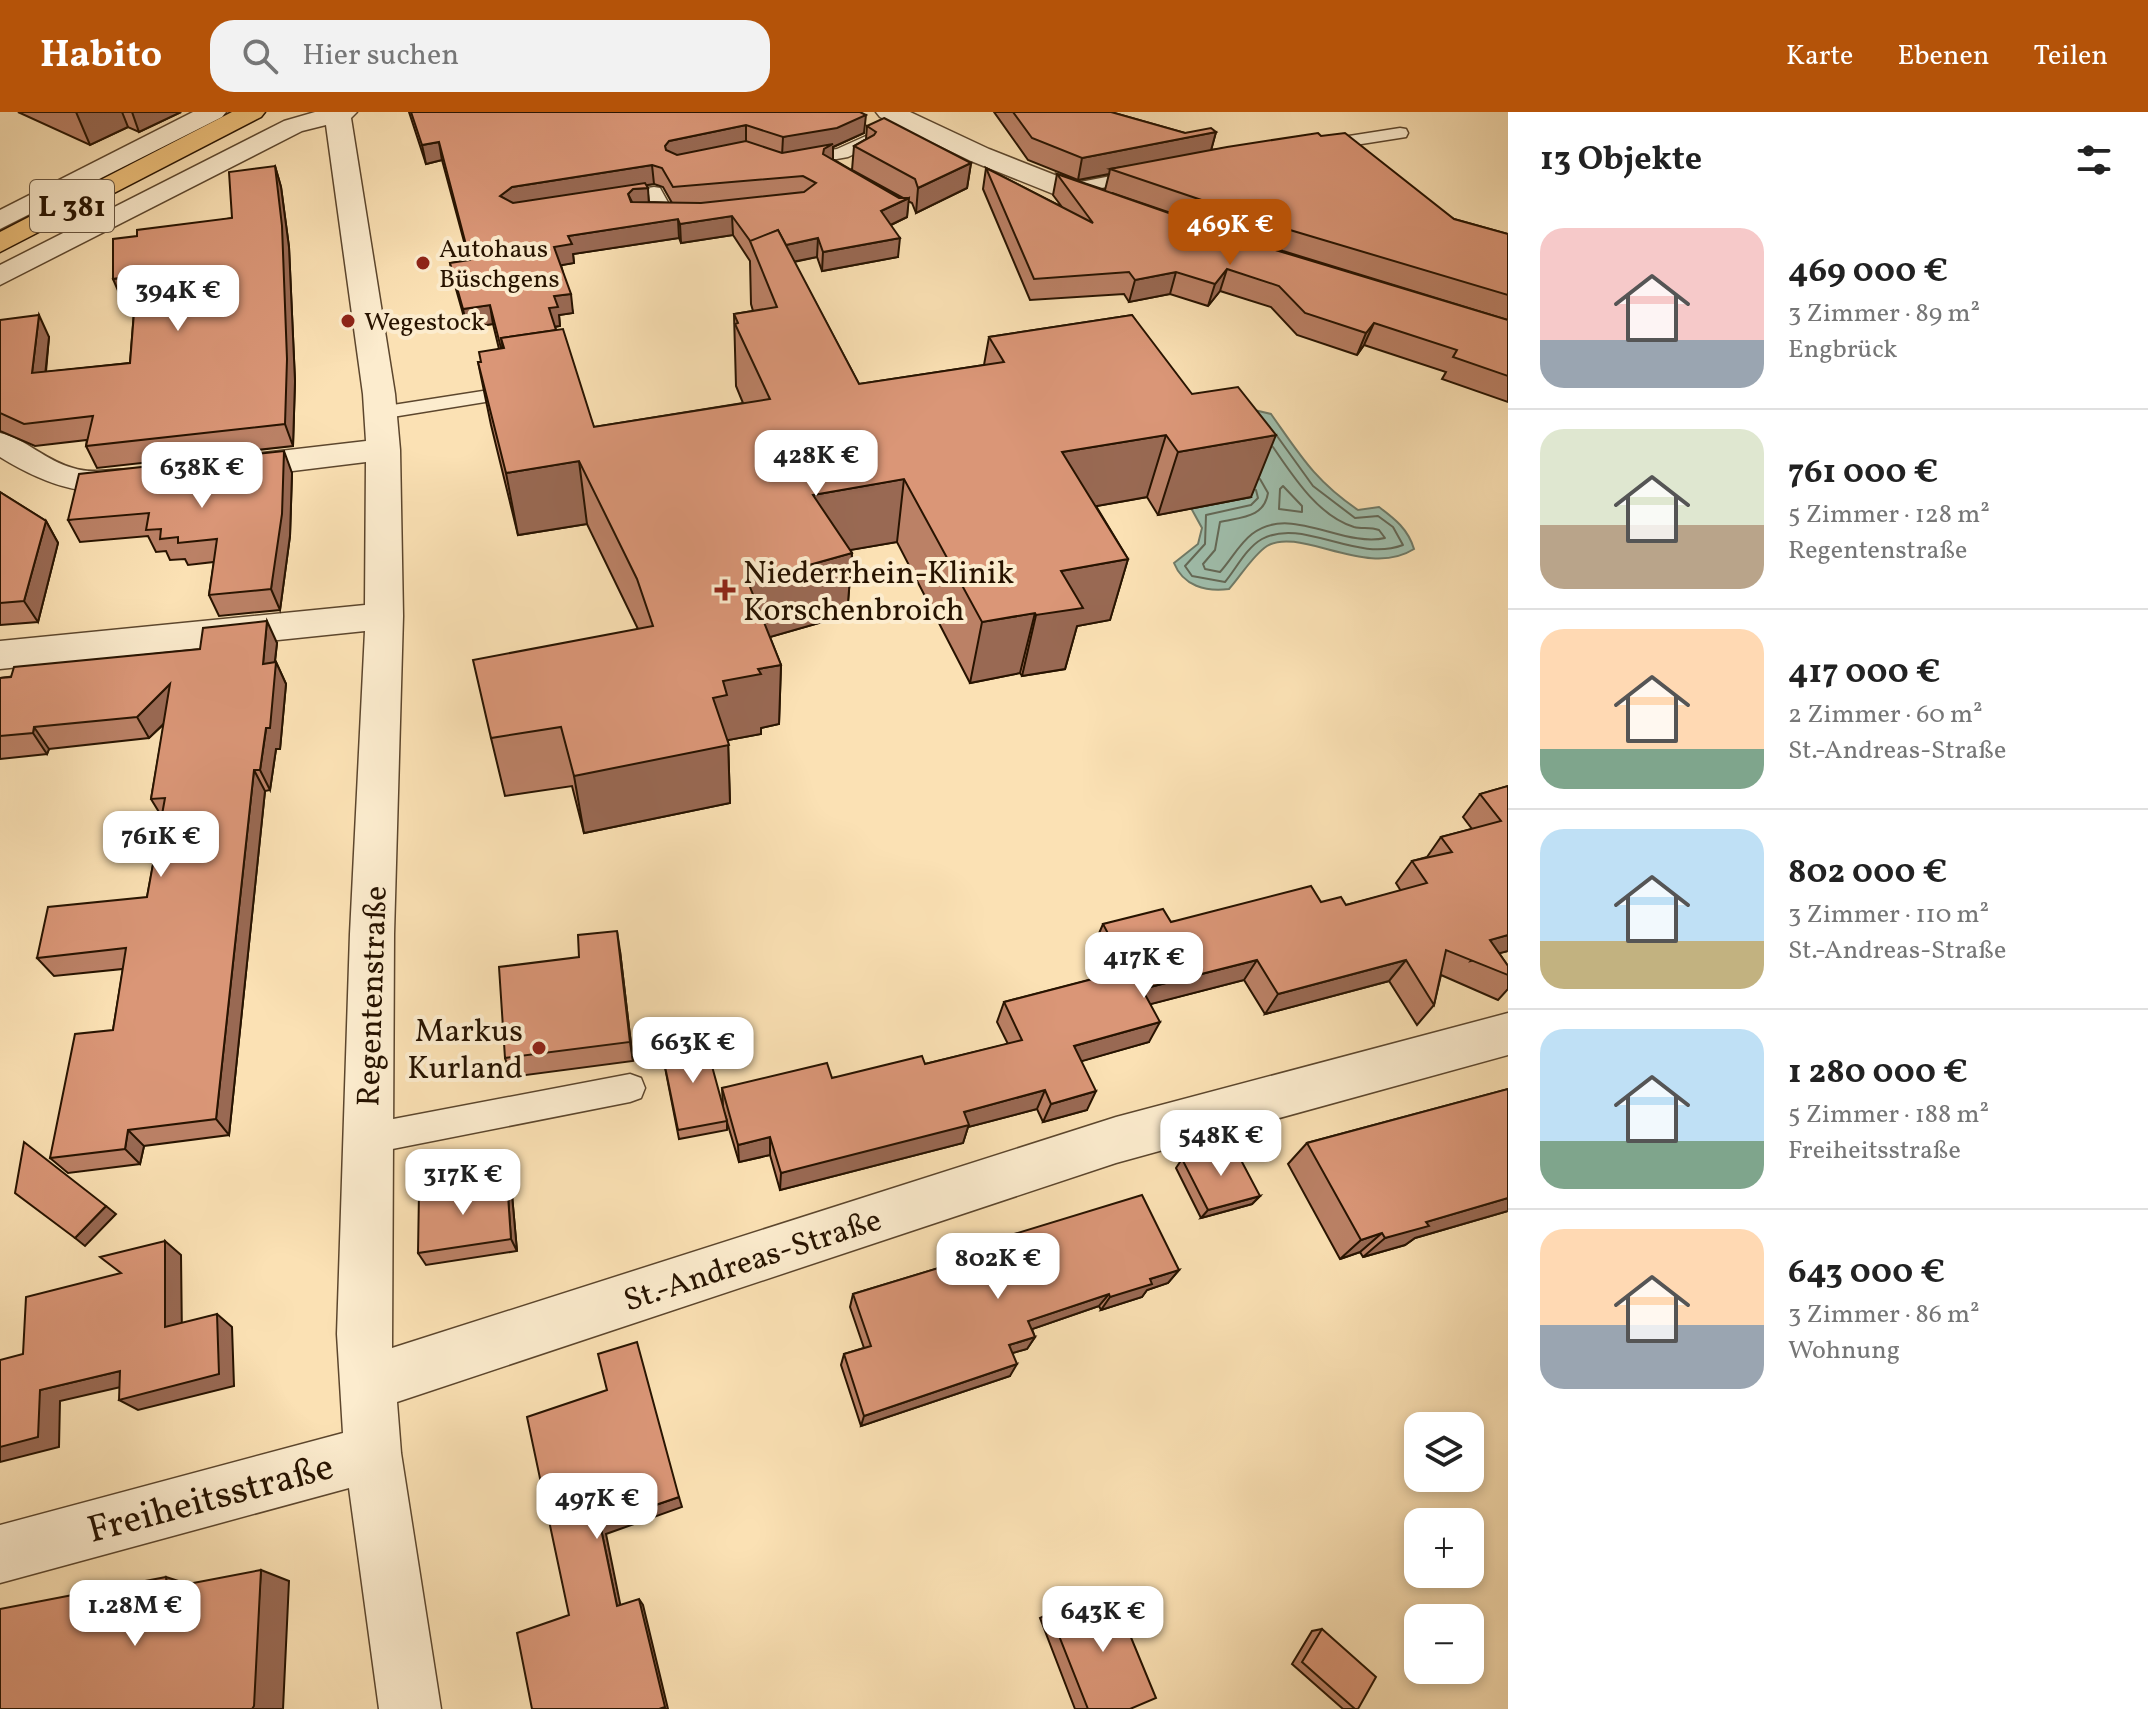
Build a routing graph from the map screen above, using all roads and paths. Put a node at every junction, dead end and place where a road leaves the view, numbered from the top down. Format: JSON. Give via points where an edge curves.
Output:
{"nodes":[{"id":1,"x":213,"y":112,"type":"edge"},
{"id":2,"x":252,"y":112,"type":"edge"},
{"id":3,"x":339,"y":112,"type":"edge"},
{"id":4,"x":907,"y":121,"type":"edge"},
{"id":5,"x":1400,"y":133,"type":"dead end"},
{"id":6,"x":1295,"y":149,"type":"edge"},
{"id":7,"x":781,"y":164,"type":"edge"},
{"id":8,"x":833,"y":170,"type":"edge"},
{"id":9,"x":1158,"y":172,"type":"edge"},
{"id":10,"x":1065,"y":190,"type":"junction"},
{"id":11,"x":592,"y":202,"type":"edge"},
{"id":12,"x":689,"y":214,"type":"edge"},
{"id":13,"x":1133,"y":214,"type":"edge"},
{"id":14,"x":641,"y":215,"type":"edge"},
{"id":15,"x":666,"y":215,"type":"junction"},
{"id":16,"x":0,"y":221,"type":"edge"},
{"id":17,"x":0,"y":243,"type":"edge"},
{"id":18,"x":0,"y":276,"type":"edge"},
{"id":19,"x":548,"y":387,"type":"edge"},
{"id":20,"x":380,"y":413,"type":"junction"},
{"id":21,"x":0,"y":443,"type":"edge"},
{"id":22,"x":383,"y":450,"type":"junction"},
{"id":23,"x":384,"y":616,"type":"junction"},
{"id":24,"x":0,"y":655,"type":"edge"},
{"id":25,"x":1508,"y":1034,"type":"edge"},
{"id":26,"x":630,"y":1088,"type":"dead end"},
{"id":27,"x":367,"y":1139,"type":"junction"},
{"id":28,"x":367,"y":1384,"type":"junction"},
{"id":29,"x":373,"y":1453,"type":"junction"},
{"id":30,"x":0,"y":1554,"type":"edge"},
{"id":31,"x":410,"y":1709,"type":"edge"}],
"edges":[{"from":1,"to":16,"type":"street"},
{"from":2,"to":17,"type":"main road","number":"L 381"},
{"from":3,"to":18,"type":"street","via":[[293,126]]},
{"from":3,"to":20,"type":"street","name":"Regentenstraße"},
{"from":4,"to":7,"type":"lane","via":[[842,153]]},
{"from":4,"to":8,"type":"lane"},
{"from":4,"to":10,"type":"street"},
{"from":5,"to":6,"type":"lane"},
{"from":9,"to":10,"type":"lane"},
{"from":10,"to":13,"type":"street"},
{"from":11,"to":15,"type":"lane","via":[[654,192]]},
{"from":12,"to":15,"type":"lane"},
{"from":14,"to":15,"type":"lane"},
{"from":19,"to":20,"type":"lane"},
{"from":20,"to":22,"type":"street","name":"Regentenstraße"},
{"from":21,"to":22,"type":"street","via":[[69,481],[96,483]]},
{"from":22,"to":23,"type":"street","name":"Regentenstraße"},
{"from":23,"to":24,"type":"street"},
{"from":23,"to":27,"type":"street","name":"Regentenstraße"},
{"from":25,"to":28,"type":"street","name":"St.-Andreas-Straße","via":[[1116,1140]]},
{"from":26,"to":27,"type":"lane"},
{"from":27,"to":28,"type":"street","name":"Regentenstraße"},
{"from":28,"to":29,"type":"street","name":"Regentenstraße"},
{"from":29,"to":30,"type":"street","name":"Freiheitsstraße"},
{"from":29,"to":31,"type":"street","name":"Regentenstraße"}]}
